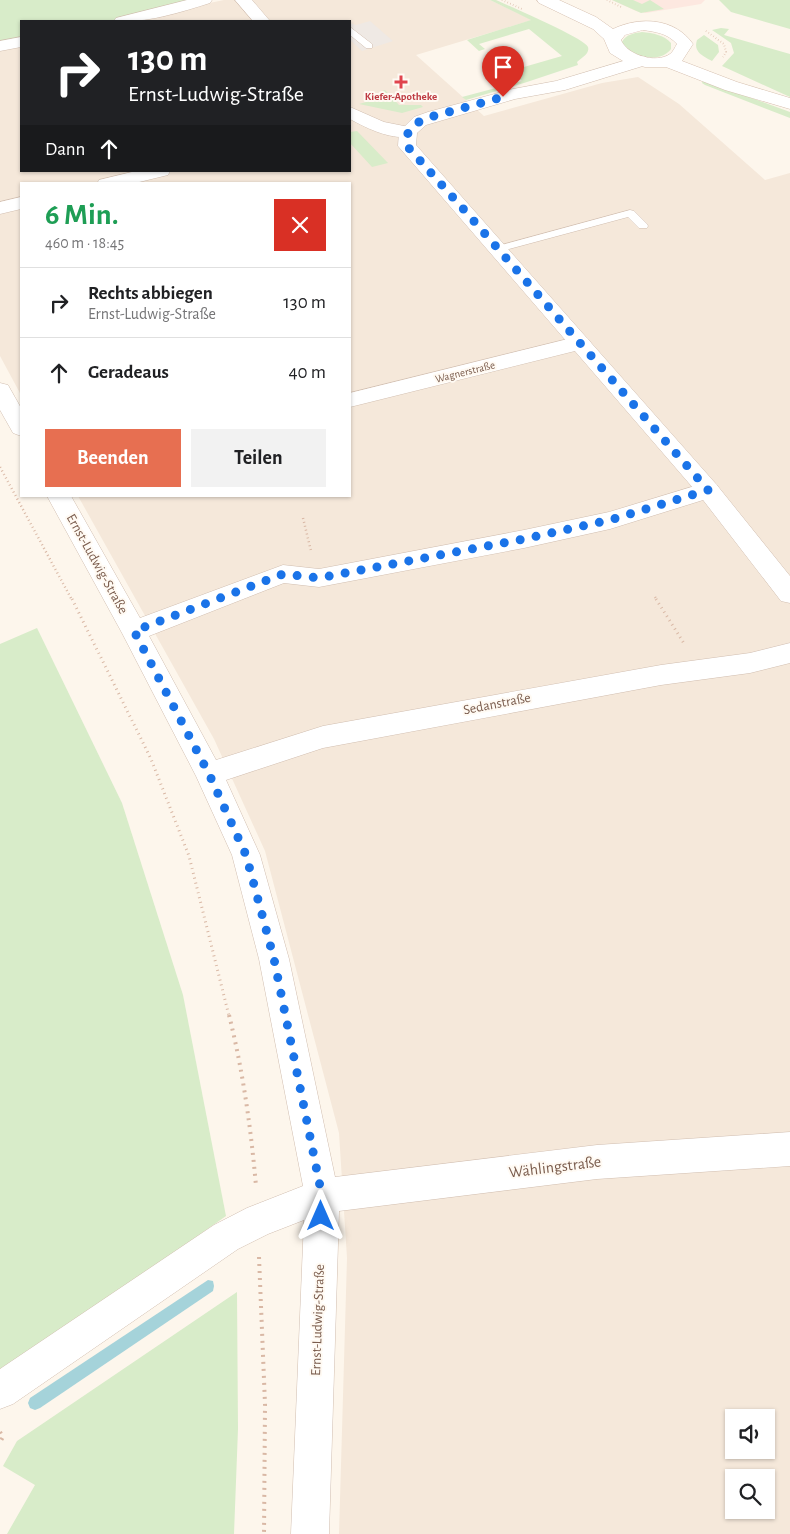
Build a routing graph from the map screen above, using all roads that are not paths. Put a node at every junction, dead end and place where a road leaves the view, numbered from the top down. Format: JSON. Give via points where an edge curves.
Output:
{"nodes":[{"id":1,"x":204,"y":0,"type":"edge"},
{"id":2,"x":243,"y":0,"type":"edge"},
{"id":3,"x":545,"y":0,"type":"edge"},
{"id":4,"x":619,"y":17,"type":"dead end"},
{"id":5,"x":126,"y":20,"type":"edge"},
{"id":6,"x":261,"y":20,"type":"edge"},
{"id":7,"x":642,"y":25,"type":"junction"},
{"id":8,"x":351,"y":31,"type":"edge"},
{"id":9,"x":20,"y":42,"type":"edge"},
{"id":10,"x":614,"y":45,"type":"junction"},
{"id":11,"x":0,"y":46,"type":"edge"},
{"id":12,"x":369,"y":46,"type":"dead end"},
{"id":13,"x":684,"y":52,"type":"junction"},
{"id":14,"x":640,"y":61,"type":"junction"},
{"id":15,"x":666,"y":61,"type":"junction"},
{"id":16,"x":513,"y":94,"type":"junction"},
{"id":17,"x":783,"y":101,"type":"edge"},
{"id":18,"x":351,"y":113,"type":"edge"},
{"id":19,"x":370,"y":123,"type":"junction"},
{"id":20,"x":351,"y":128,"type":"edge"},
{"id":21,"x":408,"y":132,"type":"junction"},
{"id":22,"x":157,"y":172,"type":"edge"},
{"id":23,"x":114,"y":182,"type":"edge"},
{"id":24,"x":20,"y":203,"type":"edge"},
{"id":25,"x":0,"y":208,"type":"edge"},
{"id":26,"x":643,"y":226,"type":"dead end"},
{"id":27,"x":498,"y":249,"type":"junction"},
{"id":28,"x":580,"y":343,"type":"junction"},
{"id":29,"x":0,"y":390,"type":"edge"},
{"id":30,"x":351,"y":400,"type":"edge"},
{"id":31,"x":20,"y":426,"type":"edge"},
{"id":32,"x":708,"y":490,"type":"junction"},
{"id":33,"x":60,"y":497,"type":"edge"},
{"id":34,"x":790,"y":594,"type":"edge"},
{"id":35,"x":134,"y":631,"type":"junction"},
{"id":36,"x":790,"y":653,"type":"edge"},
{"id":37,"x":209,"y":774,"type":"junction"},
{"id":38,"x":790,"y":1149,"type":"edge"},
{"id":39,"x":322,"y":1196,"type":"junction"},
{"id":40,"x":0,"y":1391,"type":"edge"},
{"id":41,"x":310,"y":1534,"type":"edge"}],
"edges":[{"from":1,"to":5,"type":"street"},
{"from":2,"to":6,"type":"street"},
{"from":3,"to":10,"type":"street","via":[[599,25],[607,31]]},
{"from":4,"to":7,"type":"street"},
{"from":7,"to":10,"type":"street","via":[[618,32]]},
{"from":7,"to":13,"type":"street","via":[[657,26],[681,37],[686,44]]},
{"from":8,"to":12,"type":"lane"},
{"from":9,"to":11,"type":"street"},
{"from":10,"to":14,"type":"street","via":[[625,57]]},
{"from":10,"to":16,"type":"street","via":[[589,65]]},
{"from":13,"to":15,"type":"street"},
{"from":13,"to":17,"type":"street"},
{"from":14,"to":15,"type":"street"},
{"from":14,"to":16,"type":"street","via":[[567,83]]},
{"from":15,"to":17,"type":"street","via":[[730,86]]},
{"from":16,"to":21,"type":"street","via":[[420,121]]},
{"from":18,"to":19,"type":"street"},
{"from":19,"to":20,"type":"street"},
{"from":19,"to":21,"type":"street"},
{"from":21,"to":27,"type":"street","via":[[407,146]]},
{"from":22,"to":23,"type":"street"},
{"from":24,"to":25,"type":"street"},
{"from":26,"to":27,"type":"lane","via":[[626,209]]},
{"from":27,"to":28,"type":"street"},
{"from":28,"to":30,"type":"street","name":"Wagnerstraße"},
{"from":28,"to":32,"type":"street"},
{"from":29,"to":31,"type":"street"},
{"from":32,"to":34,"type":"street"},
{"from":32,"to":35,"type":"street","via":[[610,520],[524,539],[319,578],[283,574]]},
{"from":33,"to":35,"type":"street","name":"Ernst-Ludwig-Straße"},
{"from":35,"to":37,"type":"street","name":"Ernst-Ludwig-Straße"},
{"from":36,"to":37,"type":"street","name":"Sedanstraße","via":[[750,663],[661,675],[323,737]]},
{"from":37,"to":39,"type":"street","name":"Ernst-Ludwig-Straße","via":[[246,855],[296,1062]]},
{"from":38,"to":39,"type":"street","name":"Wählingstraße","via":[[597,1162]]},
{"from":39,"to":40,"type":"street","name":"Wählingstraße","via":[[258,1220],[226,1237]]},
{"from":39,"to":41,"type":"street","name":"Ernst-Ludwig-Straße"}]}
